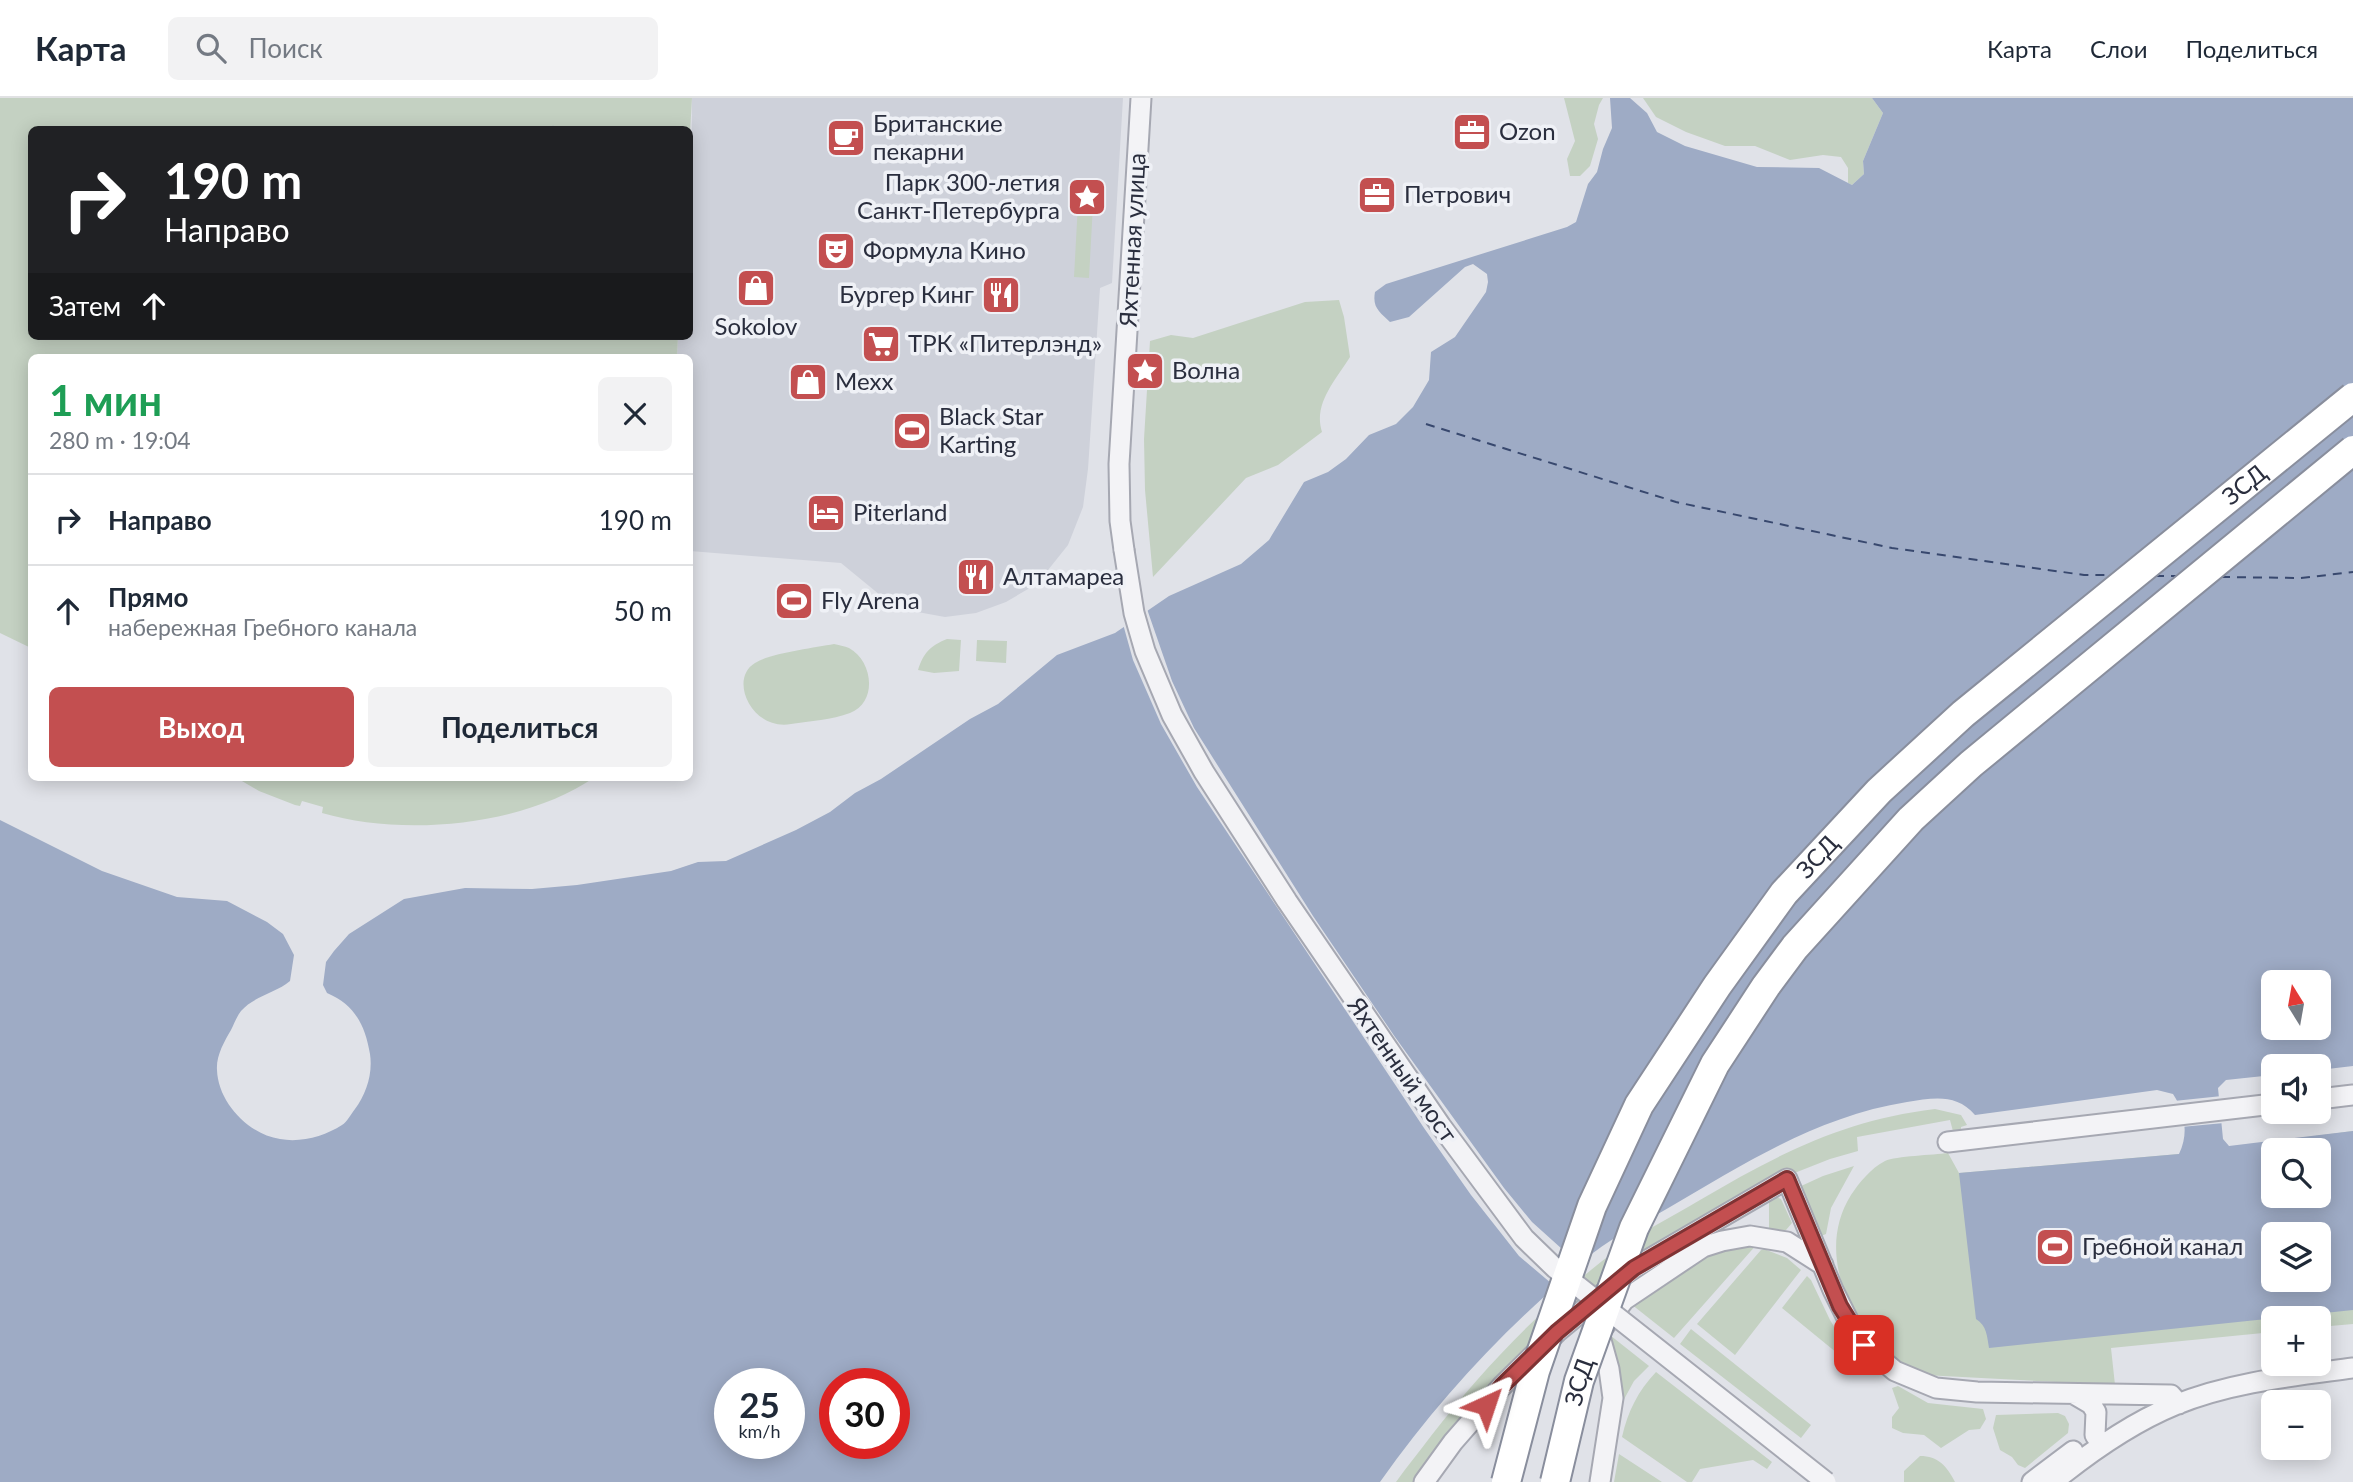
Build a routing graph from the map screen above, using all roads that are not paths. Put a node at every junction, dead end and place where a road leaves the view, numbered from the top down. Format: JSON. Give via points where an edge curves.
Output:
{"nodes":[{"id":1,"x":1141,"y":98,"type":"edge"},
{"id":2,"x":2353,"y":397,"type":"edge"},
{"id":3,"x":2353,"y":450,"type":"edge"},
{"id":4,"x":1124,"y":550,"type":"joint"},
{"id":5,"x":2353,"y":1096,"type":"edge"},
{"id":6,"x":2331,"y":1098,"type":"edge"},
{"id":7,"x":2261,"y":1105,"type":"edge"},
{"id":8,"x":1948,"y":1142,"type":"dead end"},
{"id":9,"x":1823,"y":1265,"type":"junction"},
{"id":10,"x":2353,"y":1357,"type":"edge"},
{"id":11,"x":2331,"y":1360,"type":"edge"},
{"id":12,"x":2353,"y":1368,"type":"edge"},
{"id":13,"x":2261,"y":1371,"type":"edge"},
{"id":14,"x":2074,"y":1394,"type":"junction"},
{"id":15,"x":2175,"y":1399,"type":"junction"},
{"id":16,"x":2098,"y":1440,"type":"junction"},
{"id":17,"x":1431,"y":1480,"type":"edge"},
{"id":18,"x":1506,"y":1482,"type":"edge"},
{"id":19,"x":1555,"y":1482,"type":"edge"},
{"id":20,"x":1600,"y":1482,"type":"edge"},
{"id":21,"x":1826,"y":1482,"type":"edge"},
{"id":22,"x":2032,"y":1482,"type":"edge"},
{"id":23,"x":2053,"y":1482,"type":"edge"}],
"edges":[{"from":1,"to":4,"type":"street","name":"Яхтенная улица","via":[[1119,464]]},
{"from":2,"to":18,"type":"highway","name":"ЗСД","bridge":true,"via":[[1963,715],[1879,791],[1784,892],[1688,1029],[1621,1142],[1591,1206],[1535,1371]]},
{"from":3,"to":19,"type":"highway","name":"ЗСД","bridge":true,"via":[[1971,764],[1911,819],[1795,947],[1715,1064],[1634,1228],[1579,1381]]},
{"from":4,"to":21,"type":"street","name":"Яхтенный мост","bridge":true,"via":[[1145,651],[1187,742],[1370,1025],[1494,1200],[1555,1268]]},
{"from":5,"to":6,"type":"street"},
{"from":7,"to":8,"type":"street"},
{"from":9,"to":14,"type":"street","via":[[1851,1326],[1864,1345],[1895,1371],[1936,1388]]},
{"from":9,"to":17,"type":"street","via":[[1787,1179],[1634,1268],[1557,1332],[1453,1443]]},
{"from":9,"to":20,"type":"street","via":[[1787,1242],[1750,1236],[1721,1241],[1703,1247],[1623,1300],[1600,1333],[1613,1398]]},
{"from":10,"to":11,"type":"street"},
{"from":12,"to":15,"type":"street"},
{"from":13,"to":15,"type":"street","via":[[2228,1377]]},
{"from":14,"to":15,"type":"street"},
{"from":14,"to":16,"type":"street","via":[[2096,1412]]},
{"from":15,"to":16,"type":"street"},
{"from":16,"to":22,"type":"street"},
{"from":16,"to":23,"type":"street"}]}
